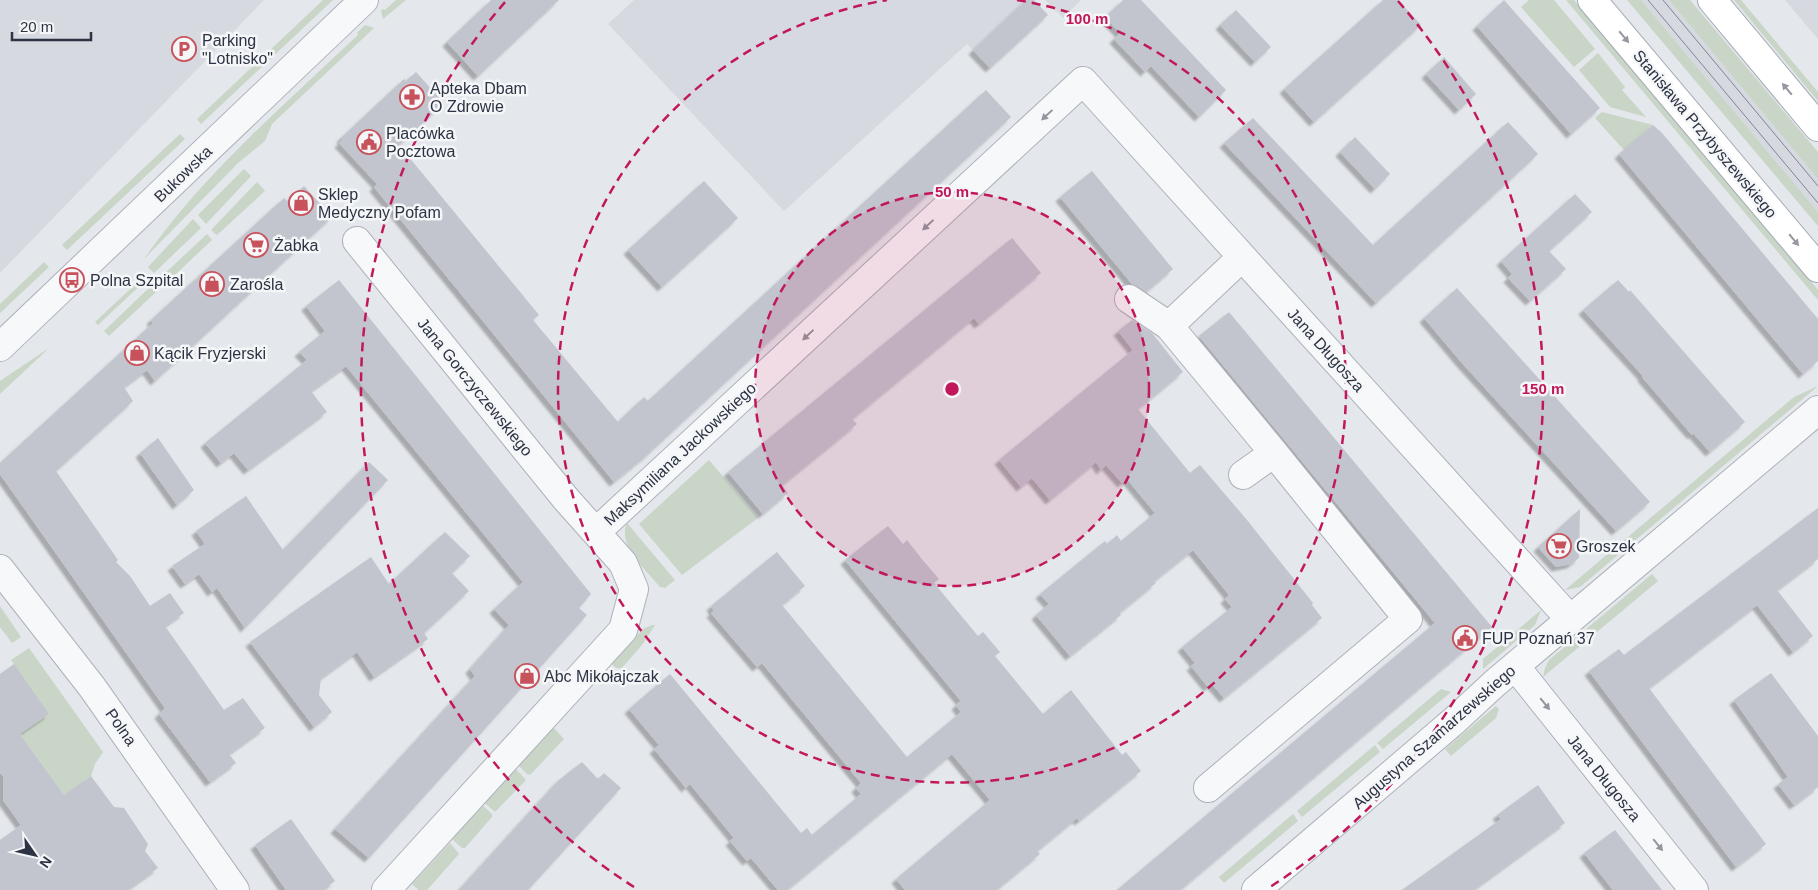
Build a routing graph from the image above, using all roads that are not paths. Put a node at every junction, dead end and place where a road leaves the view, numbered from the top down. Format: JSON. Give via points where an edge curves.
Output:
{"nodes":[{"id":1,"x":364,"y":0,"type":"edge"},
{"id":2,"x":1592,"y":0,"type":"edge"},
{"id":3,"x":1712,"y":0,"type":"edge"},
{"id":4,"x":1083,"y":81,"type":"joint"},
{"id":5,"x":1818,"y":127,"type":"edge"},
{"id":6,"x":357,"y":241,"type":"dead end"},
{"id":7,"x":1242,"y":257,"type":"junction"},
{"id":8,"x":1818,"y":268,"type":"edge"},
{"id":9,"x":1130,"y":299,"type":"dead end"},
{"id":10,"x":1169,"y":326,"type":"junction"},
{"id":11,"x":0,"y":347,"type":"edge"},
{"id":12,"x":1818,"y":410,"type":"edge"},
{"id":13,"x":1274,"y":453,"type":"junction"},
{"id":14,"x":1243,"y":475,"type":"dead end"},
{"id":15,"x":596,"y":532,"type":"junction"},
{"id":16,"x":0,"y":569,"type":"edge"},
{"id":17,"x":1570,"y":619,"type":"junction"},
{"id":18,"x":1515,"y":666,"type":"junction"},
{"id":19,"x":1208,"y":788,"type":"dead end"},
{"id":20,"x":235,"y":890,"type":"edge"},
{"id":21,"x":386,"y":890,"type":"edge"},
{"id":22,"x":1256,"y":890,"type":"edge"},
{"id":23,"x":1694,"y":890,"type":"edge"}],
"edges":[{"from":1,"to":11,"type":"street","name":"Bukowska"},
{"from":2,"to":8,"type":"main road","name":"Stanisława Przybyszewskiego","one_way":true},
{"from":5,"to":3,"type":"main road","one_way":true},
{"from":4,"to":7,"type":"street","name":"Jana Długosza"},
{"from":4,"to":15,"type":"street","name":"Maksymiliana Jackowskiego","one_way":true},
{"from":6,"to":15,"type":"street","name":"Jana Gorczyczewskiego"},
{"from":7,"to":10,"type":"street"},
{"from":7,"to":17,"type":"street","name":"Jana Długosza"},
{"from":9,"to":10,"type":"street"},
{"from":10,"to":13,"type":"street"},
{"from":12,"to":17,"type":"street","name":"Augustyna Szamarzewskiego"},
{"from":13,"to":14,"type":"street"},
{"from":13,"to":19,"type":"street","via":[[1408,619]]},
{"from":15,"to":21,"type":"street","name":"Maksymiliana Jackowskiego","via":[[623,563],[634,589],[623,630]]},
{"from":16,"to":20,"type":"street","name":"Polna","via":[[92,687]]},
{"from":17,"to":18,"type":"street","name":"Augustyna Szamarzewskiego"},
{"from":18,"to":22,"type":"street","name":"Augustyna Szamarzewskiego"},
{"from":18,"to":23,"type":"street","name":"Jana Długosza","one_way":true}]}
